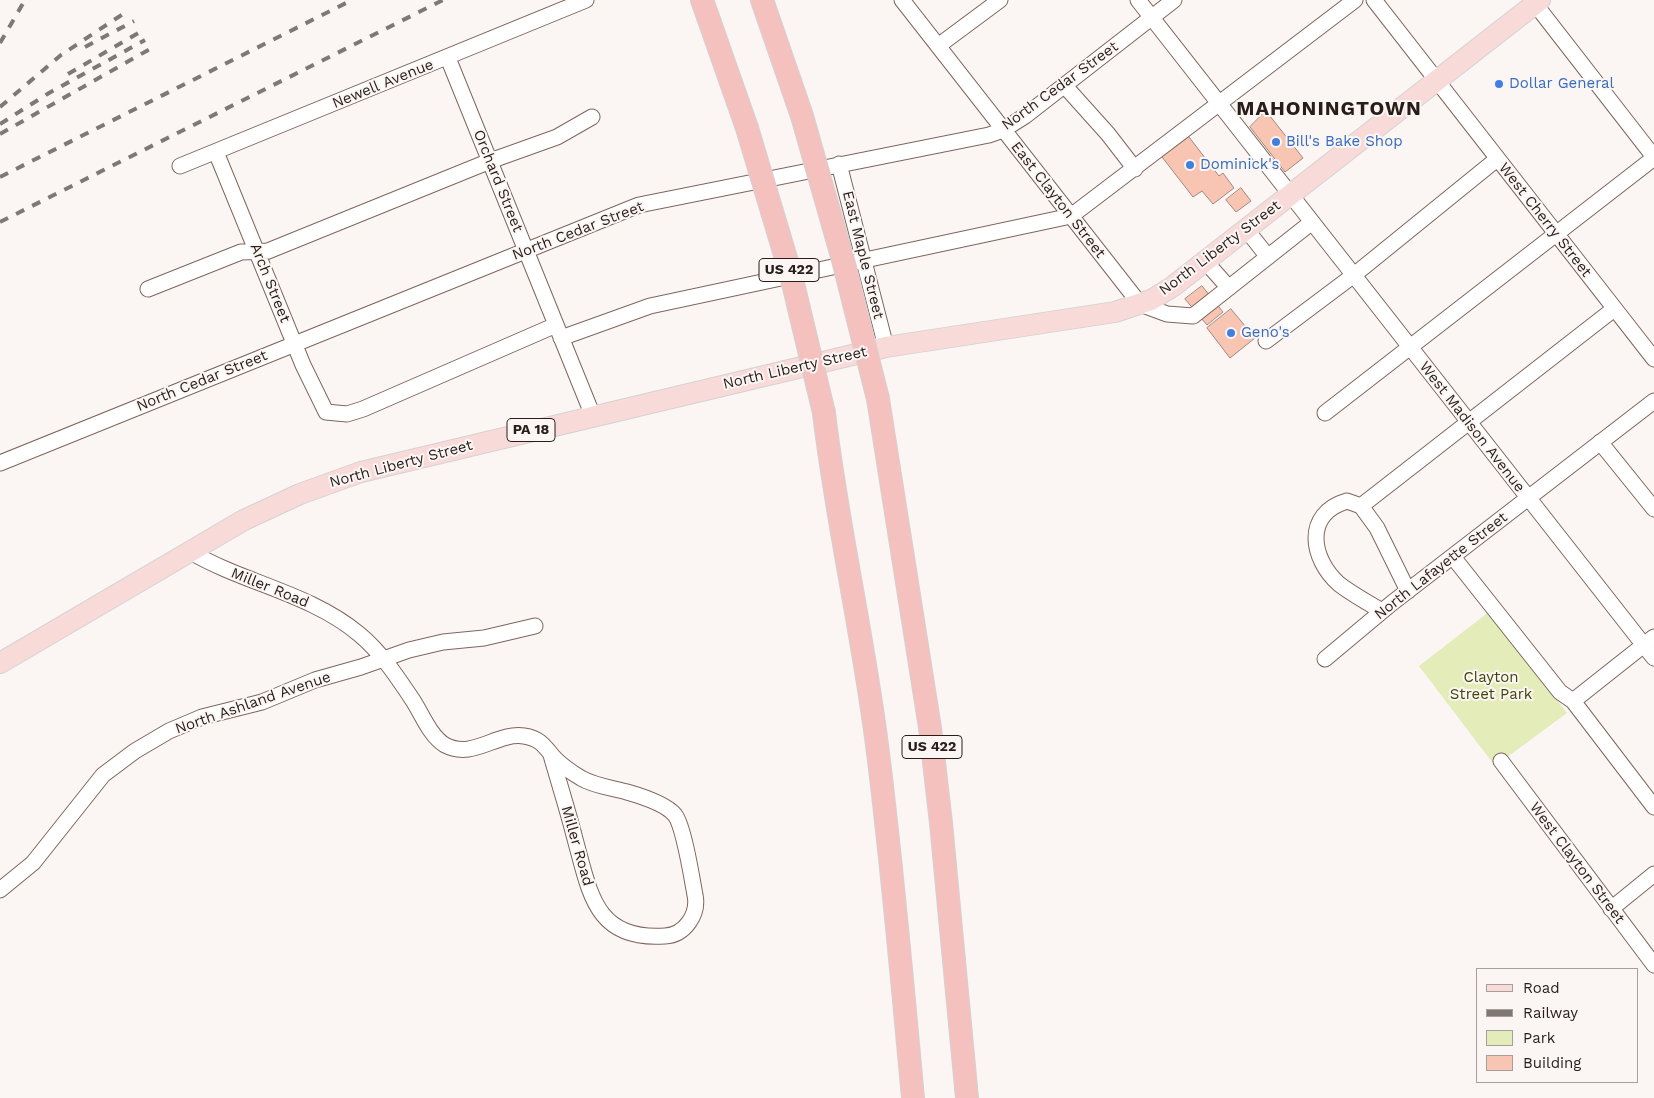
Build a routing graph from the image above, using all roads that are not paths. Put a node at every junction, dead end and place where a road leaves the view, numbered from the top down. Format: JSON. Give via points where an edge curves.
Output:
{"nodes":[{"id":1,"x":586,"y":0,"type":"edge"},
{"id":2,"x":702,"y":0,"type":"edge"},
{"id":3,"x":762,"y":0,"type":"edge"},
{"id":4,"x":902,"y":0,"type":"edge"},
{"id":5,"x":1000,"y":0,"type":"edge"},
{"id":6,"x":1138,"y":0,"type":"edge"},
{"id":7,"x":1174,"y":0,"type":"edge"},
{"id":8,"x":1355,"y":0,"type":"edge"},
{"id":9,"x":1374,"y":0,"type":"edge"},
{"id":10,"x":1536,"y":1,"type":"edge"},
{"id":11,"x":1152,"y":18,"type":"junction"},
{"id":12,"x":938,"y":46,"type":"junction"},
{"id":13,"x":448,"y":58,"type":"junction"},
{"id":14,"x":1437,"y":81,"type":"junction"},
{"id":15,"x":1064,"y":85,"type":"junction"},
{"id":16,"x":1218,"y":103,"type":"junction"},
{"id":17,"x":592,"y":117,"type":"dead end"},
{"id":18,"x":1004,"y":130,"type":"junction"},
{"id":19,"x":216,"y":152,"type":"junction"},
{"id":20,"x":1654,"y":158,"type":"edge"},
{"id":21,"x":1497,"y":159,"type":"junction"},
{"id":22,"x":490,"y":161,"type":"junction"},
{"id":23,"x":839,"y":164,"type":"junction"},
{"id":24,"x":180,"y":166,"type":"dead end"},
{"id":25,"x":1135,"y":169,"type":"junction"},
{"id":26,"x":1290,"y":195,"type":"junction"},
{"id":27,"x":1071,"y":216,"type":"junction"},
{"id":28,"x":1312,"y":222,"type":"junction"},
{"id":29,"x":1246,"y":230,"type":"junction"},
{"id":30,"x":1556,"y":234,"type":"junction"},
{"id":31,"x":526,"y":250,"type":"junction"},
{"id":32,"x":257,"y":251,"type":"junction"},
{"id":33,"x":1268,"y":257,"type":"junction"},
{"id":34,"x":864,"y":260,"type":"junction"},
{"id":35,"x":1205,"y":261,"type":"junction"},
{"id":36,"x":1354,"y":276,"type":"junction"},
{"id":37,"x":1229,"y":288,"type":"junction"},
{"id":38,"x":148,"y":289,"type":"dead end"},
{"id":39,"x":1140,"y":304,"type":"junction"},
{"id":40,"x":1614,"y":309,"type":"junction"},
{"id":41,"x":559,"y":332,"type":"junction"},
{"id":42,"x":1266,"y":341,"type":"dead end"},
{"id":43,"x":294,"y":344,"type":"junction"},
{"id":44,"x":886,"y":347,"type":"junction"},
{"id":45,"x":1411,"y":348,"type":"junction"},
{"id":46,"x":1654,"y":359,"type":"edge"},
{"id":47,"x":1654,"y":401,"type":"edge"},
{"id":48,"x":1325,"y":413,"type":"dead end"},
{"id":49,"x":593,"y":416,"type":"junction"},
{"id":50,"x":1469,"y":423,"type":"junction"},
{"id":51,"x":1600,"y":442,"type":"junction"},
{"id":52,"x":0,"y":463,"type":"edge"},
{"id":53,"x":1528,"y":498,"type":"junction"},
{"id":54,"x":1362,"y":506,"type":"junction"},
{"id":55,"x":1654,"y":509,"type":"edge"},
{"id":56,"x":189,"y":551,"type":"junction"},
{"id":57,"x":1453,"y":557,"type":"junction"},
{"id":58,"x":1408,"y":591,"type":"junction"},
{"id":59,"x":1382,"y":611,"type":"junction"},
{"id":60,"x":535,"y":626,"type":"dead end"},
{"id":61,"x":1649,"y":641,"type":"edge"},
{"id":62,"x":1654,"y":658,"type":"edge"},
{"id":63,"x":382,"y":659,"type":"junction"},
{"id":64,"x":1325,"y":659,"type":"dead end"},
{"id":65,"x":0,"y":663,"type":"edge"},
{"id":66,"x":1573,"y":701,"type":"junction"},
{"id":67,"x":551,"y":755,"type":"junction"},
{"id":68,"x":1502,"y":761,"type":"dead end"},
{"id":69,"x":1654,"y":807,"type":"edge"},
{"id":70,"x":1654,"y":874,"type":"edge"},
{"id":71,"x":0,"y":890,"type":"edge"},
{"id":72,"x":1611,"y":909,"type":"junction"},
{"id":73,"x":1654,"y":964,"type":"edge"},
{"id":74,"x":913,"y":1098,"type":"edge"},
{"id":75,"x":967,"y":1098,"type":"edge"}],
"edges":[{"from":1,"to":13,"type":"street","name":"Newell Avenue"},
{"from":2,"to":74,"type":"highway","number":"US 422","bridge":true,"via":[[747,128],[790,275],[824,413],[832,482],[877,745]]},
{"from":3,"to":75,"type":"highway","number":"US 422","bridge":true,"via":[[802,116],[844,260],[878,399],[930,728]]},
{"from":4,"to":12,"type":"street","name":"East Clayton Street"},
{"from":5,"to":12,"type":"street"},
{"from":6,"to":11,"type":"street","name":"West Madison Avenue"},
{"from":7,"to":11,"type":"street","name":"North Cedar Street"},
{"from":8,"to":16,"type":"street"},
{"from":9,"to":14,"type":"street","name":"West Cherry Street"},
{"from":10,"to":14,"type":"main road","name":"North Liberty Street","number":"PA 18"},
{"from":10,"to":20,"type":"street"},
{"from":11,"to":15,"type":"street","name":"North Cedar Street"},
{"from":11,"to":16,"type":"street","name":"West Madison Avenue"},
{"from":12,"to":18,"type":"street","name":"East Clayton Street"},
{"from":13,"to":19,"type":"street","name":"Newell Avenue"},
{"from":13,"to":22,"type":"street","name":"Orchard Street"},
{"from":14,"to":21,"type":"street","name":"West Cherry Street"},
{"from":14,"to":26,"type":"main road","name":"North Liberty Street","number":"PA 18"},
{"from":15,"to":18,"type":"street","name":"North Cedar Street"},
{"from":15,"to":25,"type":"street"},
{"from":16,"to":25,"type":"street"},
{"from":16,"to":26,"type":"street","name":"West Madison Avenue"},
{"from":17,"to":22,"type":"street","via":[[557,137]]},
{"from":18,"to":23,"type":"street","name":"North Cedar Street"},
{"from":18,"to":27,"type":"street","name":"East Clayton Street"},
{"from":19,"to":24,"type":"street","name":"Newell Avenue"},
{"from":19,"to":32,"type":"street","name":"Arch Street"},
{"from":20,"to":30,"type":"street"},
{"from":21,"to":30,"type":"street","name":"West Cherry Street"},
{"from":21,"to":36,"type":"street"},
{"from":22,"to":31,"type":"street","name":"Orchard Street"},
{"from":22,"to":32,"type":"street","via":[[268,251]]},
{"from":23,"to":31,"type":"street","name":"North Cedar Street","via":[[639,205]]},
{"from":23,"to":34,"type":"street","name":"East Maple Street"},
{"from":25,"to":27,"type":"street"},
{"from":26,"to":28,"type":"street","name":"West Madison Avenue"},
{"from":26,"to":29,"type":"main road","name":"North Liberty Street","number":"PA 18"},
{"from":27,"to":34,"type":"street"},
{"from":27,"to":39,"type":"street","name":"East Clayton Street"},
{"from":28,"to":33,"type":"street"},
{"from":28,"to":36,"type":"street","name":"West Madison Avenue"},
{"from":29,"to":33,"type":"street"},
{"from":29,"to":35,"type":"main road","name":"North Liberty Street","number":"PA 18"},
{"from":30,"to":40,"type":"street","name":"West Cherry Street"},
{"from":30,"to":45,"type":"street"},
{"from":31,"to":41,"type":"street","name":"Orchard Street"},
{"from":31,"to":43,"type":"street","name":"North Cedar Street"},
{"from":32,"to":38,"type":"street","via":[[241,252]]},
{"from":32,"to":43,"type":"street","name":"Arch Street"},
{"from":33,"to":37,"type":"street"},
{"from":34,"to":41,"type":"street","via":[[650,306]]},
{"from":34,"to":44,"type":"street","name":"East Maple Street"},
{"from":35,"to":37,"type":"street"},
{"from":35,"to":39,"type":"main road","name":"North Liberty Street","number":"PA 18","via":[[1162,294]]},
{"from":36,"to":42,"type":"street"},
{"from":36,"to":45,"type":"street","name":"West Madison Avenue"},
{"from":37,"to":39,"type":"street","via":[[1193,316],[1167,314]]},
{"from":39,"to":44,"type":"main road","name":"North Liberty Street","number":"PA 18","via":[[1103,315]]},
{"from":40,"to":46,"type":"street","name":"West Cherry Street"},
{"from":40,"to":50,"type":"street"},
{"from":41,"to":43,"type":"street","name":"Arch Street","via":[[347,414],[326,412]]},
{"from":41,"to":49,"type":"street","name":"Orchard Street"},
{"from":43,"to":52,"type":"street","name":"North Cedar Street"},
{"from":44,"to":49,"type":"main road","name":"North Liberty Street","number":"PA 18"},
{"from":45,"to":48,"type":"street"},
{"from":45,"to":50,"type":"street","name":"West Madison Avenue"},
{"from":47,"to":51,"type":"street","name":"North Lafayette Street"},
{"from":49,"to":56,"type":"main road","name":"North Liberty Street","number":"PA 18","via":[[397,462],[328,483],[272,506]]},
{"from":50,"to":53,"type":"street","name":"West Madison Avenue"},
{"from":50,"to":54,"type":"street"},
{"from":51,"to":53,"type":"street","name":"North Lafayette Street"},
{"from":51,"to":55,"type":"street"},
{"from":53,"to":57,"type":"street","name":"North Lafayette Street"},
{"from":53,"to":61,"type":"street","name":"West Madison Avenue"},
{"from":54,"to":58,"type":"street","via":[[1378,528]]},
{"from":54,"to":59,"type":"street","via":[[1347,501],[1338,504],[1318,524],[1315,543],[1328,570],[1340,584]]},
{"from":56,"to":63,"type":"street","name":"Miller Road","via":[[222,569],[321,609],[361,636]]},
{"from":56,"to":65,"type":"main road","name":"North Liberty Street","number":"PA 18"},
{"from":57,"to":58,"type":"street","name":"North Lafayette Street"},
{"from":57,"to":66,"type":"street","via":[[1560,692]]},
{"from":58,"to":59,"type":"street","name":"North Lafayette Street"},
{"from":59,"to":64,"type":"street","name":"North Lafayette Street"},
{"from":60,"to":63,"type":"street","name":"North Ashland Avenue","via":[[484,638],[443,642]]},
{"from":61,"to":62,"type":"street","name":"West Madison Avenue"},
{"from":61,"to":66,"type":"street"},
{"from":63,"to":67,"type":"street","name":"Miller Road","via":[[436,737],[448,746],[466,750],[500,738],[526,736],[547,746]]},
{"from":63,"to":71,"type":"street","name":"North Ashland Avenue","via":[[262,702],[202,717],[135,751],[104,775],[33,863]]},
{"from":66,"to":69,"type":"street"},
{"from":67,"to":67,"type":"street","name":"Miller Road","via":[[582,779],[652,800],[675,816],[698,905],[691,922],[670,936],[643,938],[616,927],[598,909],[586,884]]},
{"from":68,"to":72,"type":"street","name":"West Clayton Street"},
{"from":70,"to":72,"type":"street"},
{"from":72,"to":73,"type":"street","name":"West Clayton Street"}]}
